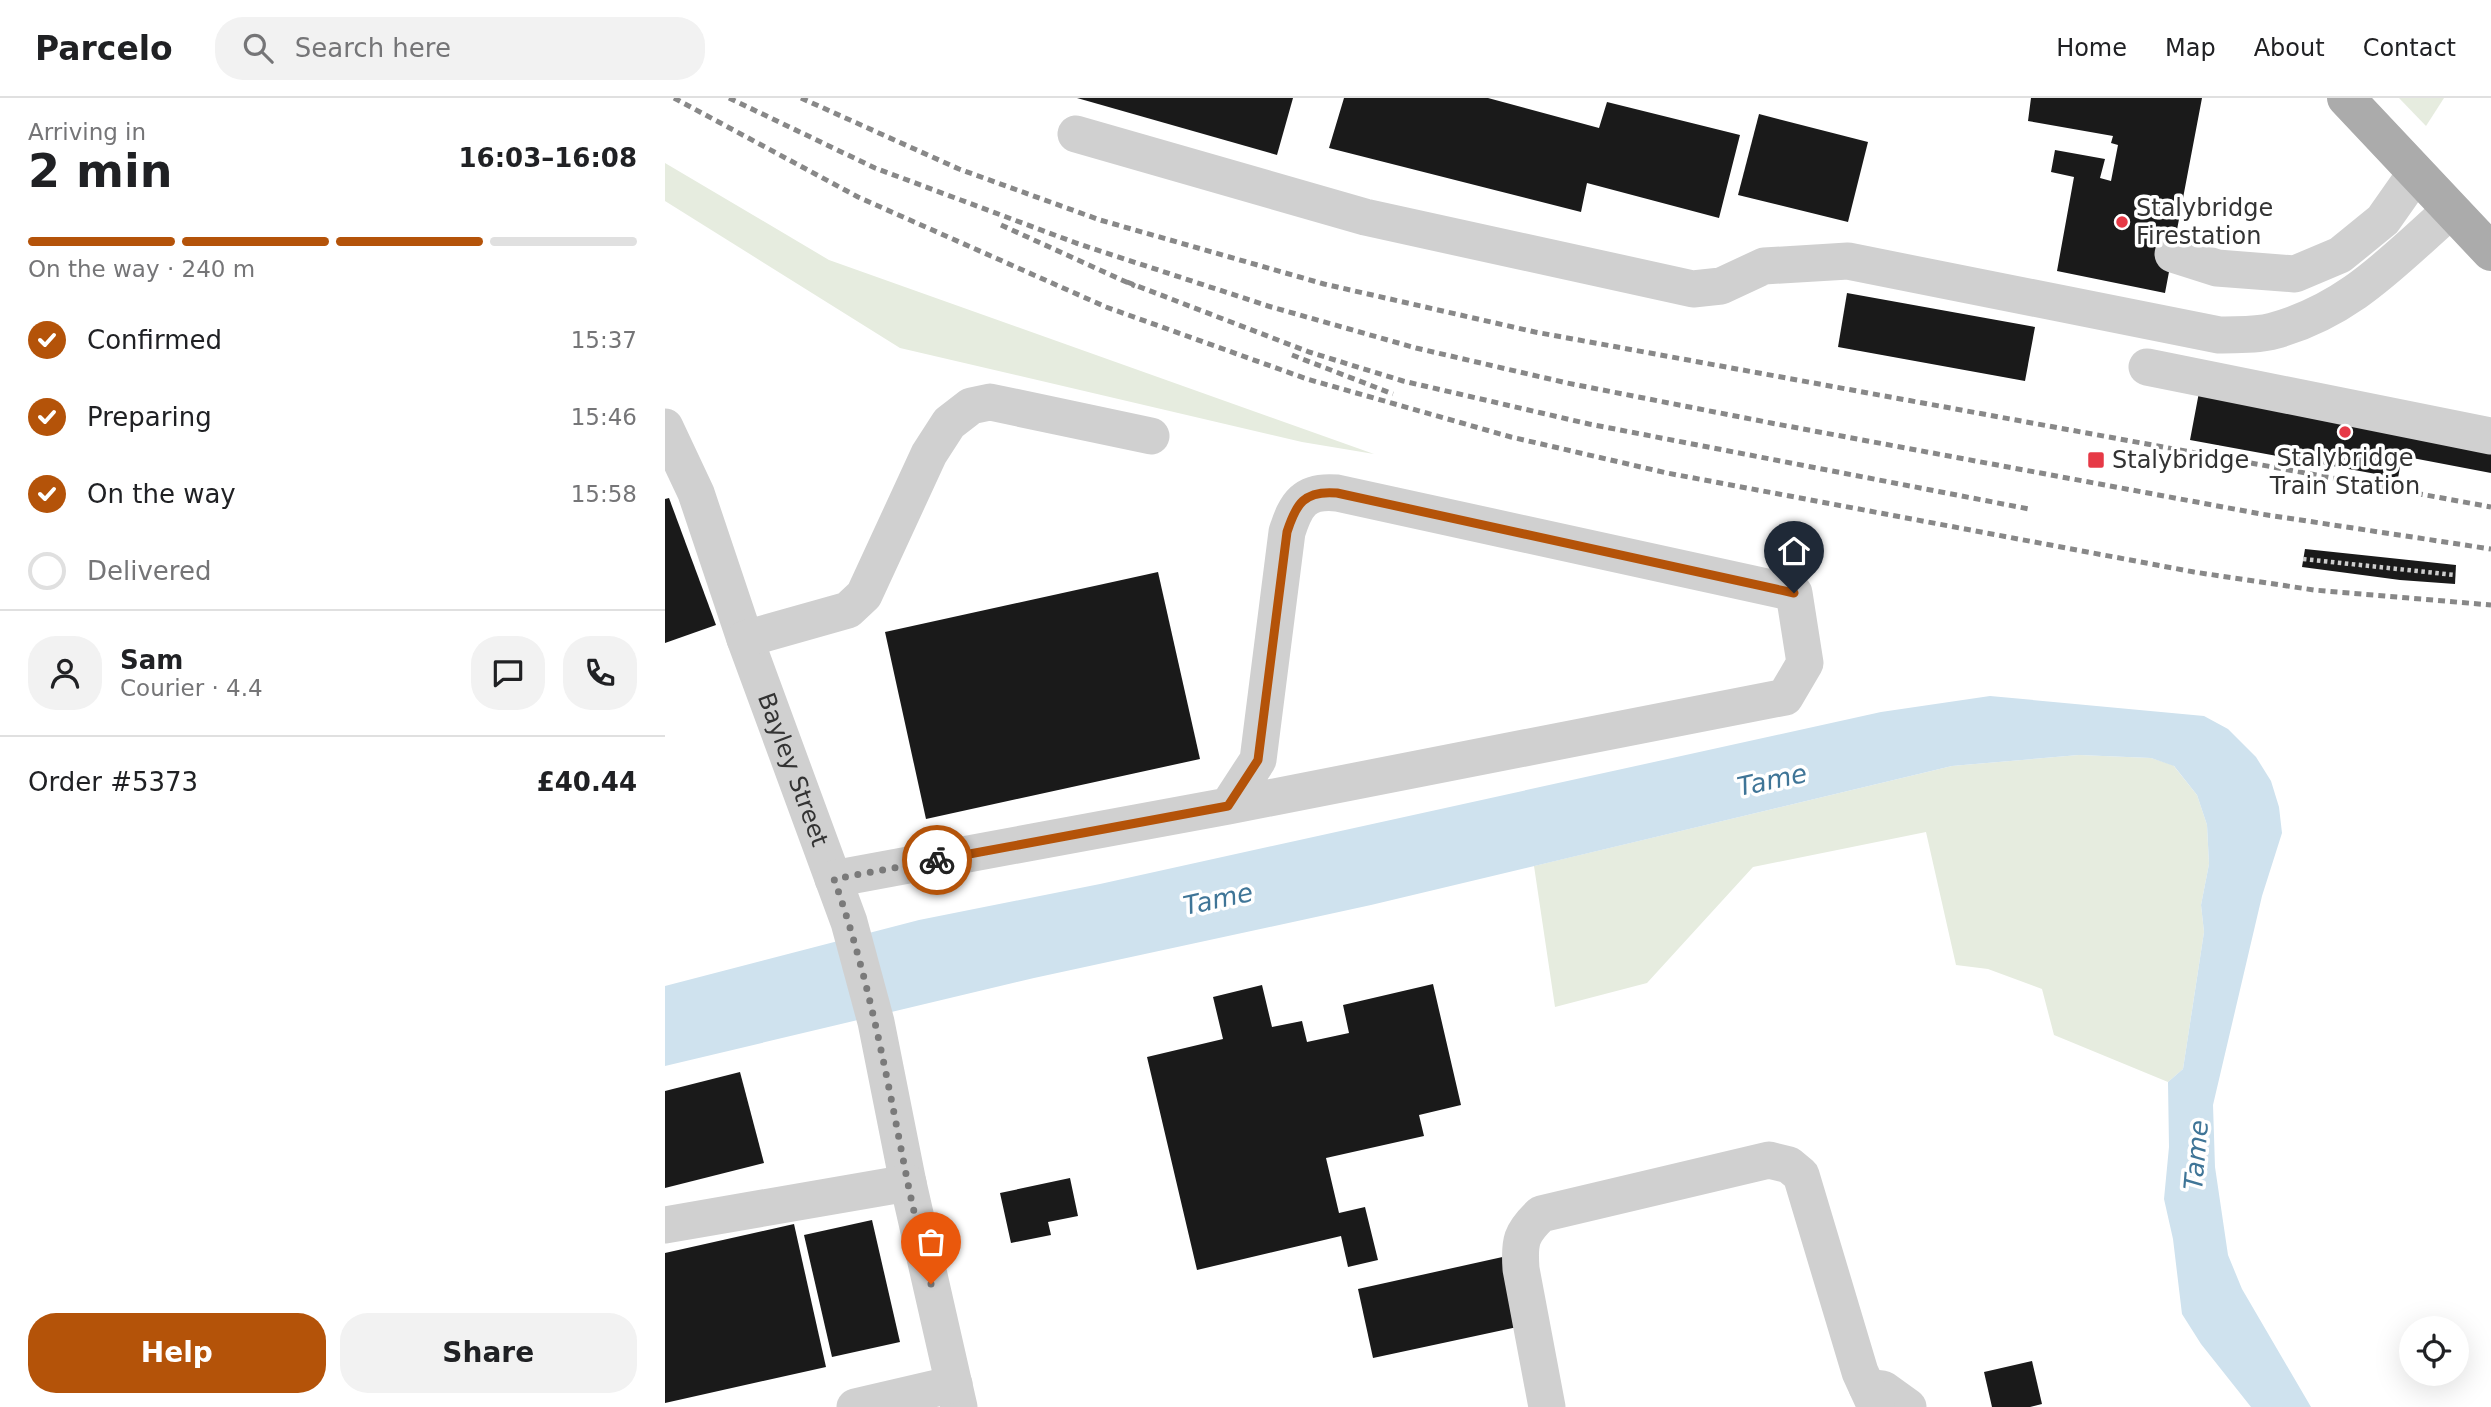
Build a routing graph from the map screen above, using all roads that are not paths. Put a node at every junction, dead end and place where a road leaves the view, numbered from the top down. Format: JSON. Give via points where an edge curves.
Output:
{"nodes":[{"id":1,"x":2346,"y":98,"type":"edge"},
{"id":2,"x":1076,"y":134,"type":"dead end"},
{"id":3,"x":2416,"y":173,"type":"junction"},
{"id":4,"x":2451,"y":210,"type":"junction"},
{"id":5,"x":2491,"y":252,"type":"edge"},
{"id":6,"x":2173,"y":254,"type":"dead end"},
{"id":7,"x":2147,"y":367,"type":"dead end"},
{"id":8,"x":665,"y":427,"type":"edge"},
{"id":9,"x":1151,"y":436,"type":"dead end"},
{"id":10,"x":2491,"y":436,"type":"edge"},
{"id":11,"x":745,"y":639,"type":"junction"},
{"id":12,"x":1228,"y":806,"type":"junction"},
{"id":13,"x":834,"y":879,"type":"junction"},
{"id":14,"x":908,"y":1183,"type":"junction"},
{"id":15,"x":665,"y":1225,"type":"edge"},
{"id":16,"x":957,"y":1396,"type":"edge"},
{"id":17,"x":1872,"y":1397,"type":"edge"},
{"id":18,"x":855,"y":1407,"type":"edge"},
{"id":19,"x":1547,"y":1407,"type":"edge"},
{"id":20,"x":1908,"y":1407,"type":"edge"}],
"edges":[{"from":1,"to":3,"type":"main road"},
{"from":2,"to":4,"type":"street","via":[[1365,217],[1693,289],[1721,286],[1763,266],[1847,261],[2219,335],[2271,332],[2328,311],[2361,290]]},
{"from":3,"to":4,"type":"main road"},
{"from":3,"to":6,"type":"street","via":[[2383,220],[2340,255],[2295,274],[2217,268]]},
{"from":4,"to":5,"type":"main road"},
{"from":7,"to":10,"type":"street"},
{"from":8,"to":11,"type":"street","name":"Bayley Street","via":[[696,493]]},
{"from":9,"to":11,"type":"street","via":[[990,401],[971,406],[949,422],[929,454],[864,595],[848,610]]},
{"from":11,"to":13,"type":"street","name":"Bayley Street"},
{"from":12,"to":12,"type":"street","via":[[1258,760],[1287,532],[1294,510],[1307,497],[1337,493],[1794,593],[1805,663],[1785,697]]},
{"from":12,"to":13,"type":"street"},
{"from":13,"to":14,"type":"street","name":"Bayley Street","via":[[876,1022]]},
{"from":14,"to":15,"type":"street"},
{"from":14,"to":16,"type":"street","name":"Bayley Street"},
{"from":16,"to":18,"type":"street"},
{"from":17,"to":19,"type":"street","via":[[1860,1372],[1801,1175],[1789,1165],[1769,1160],[1541,1214],[1526,1228],[1520,1246],[1521,1269]]},
{"from":17,"to":20,"type":"street","via":[[1883,1390]]}]}
